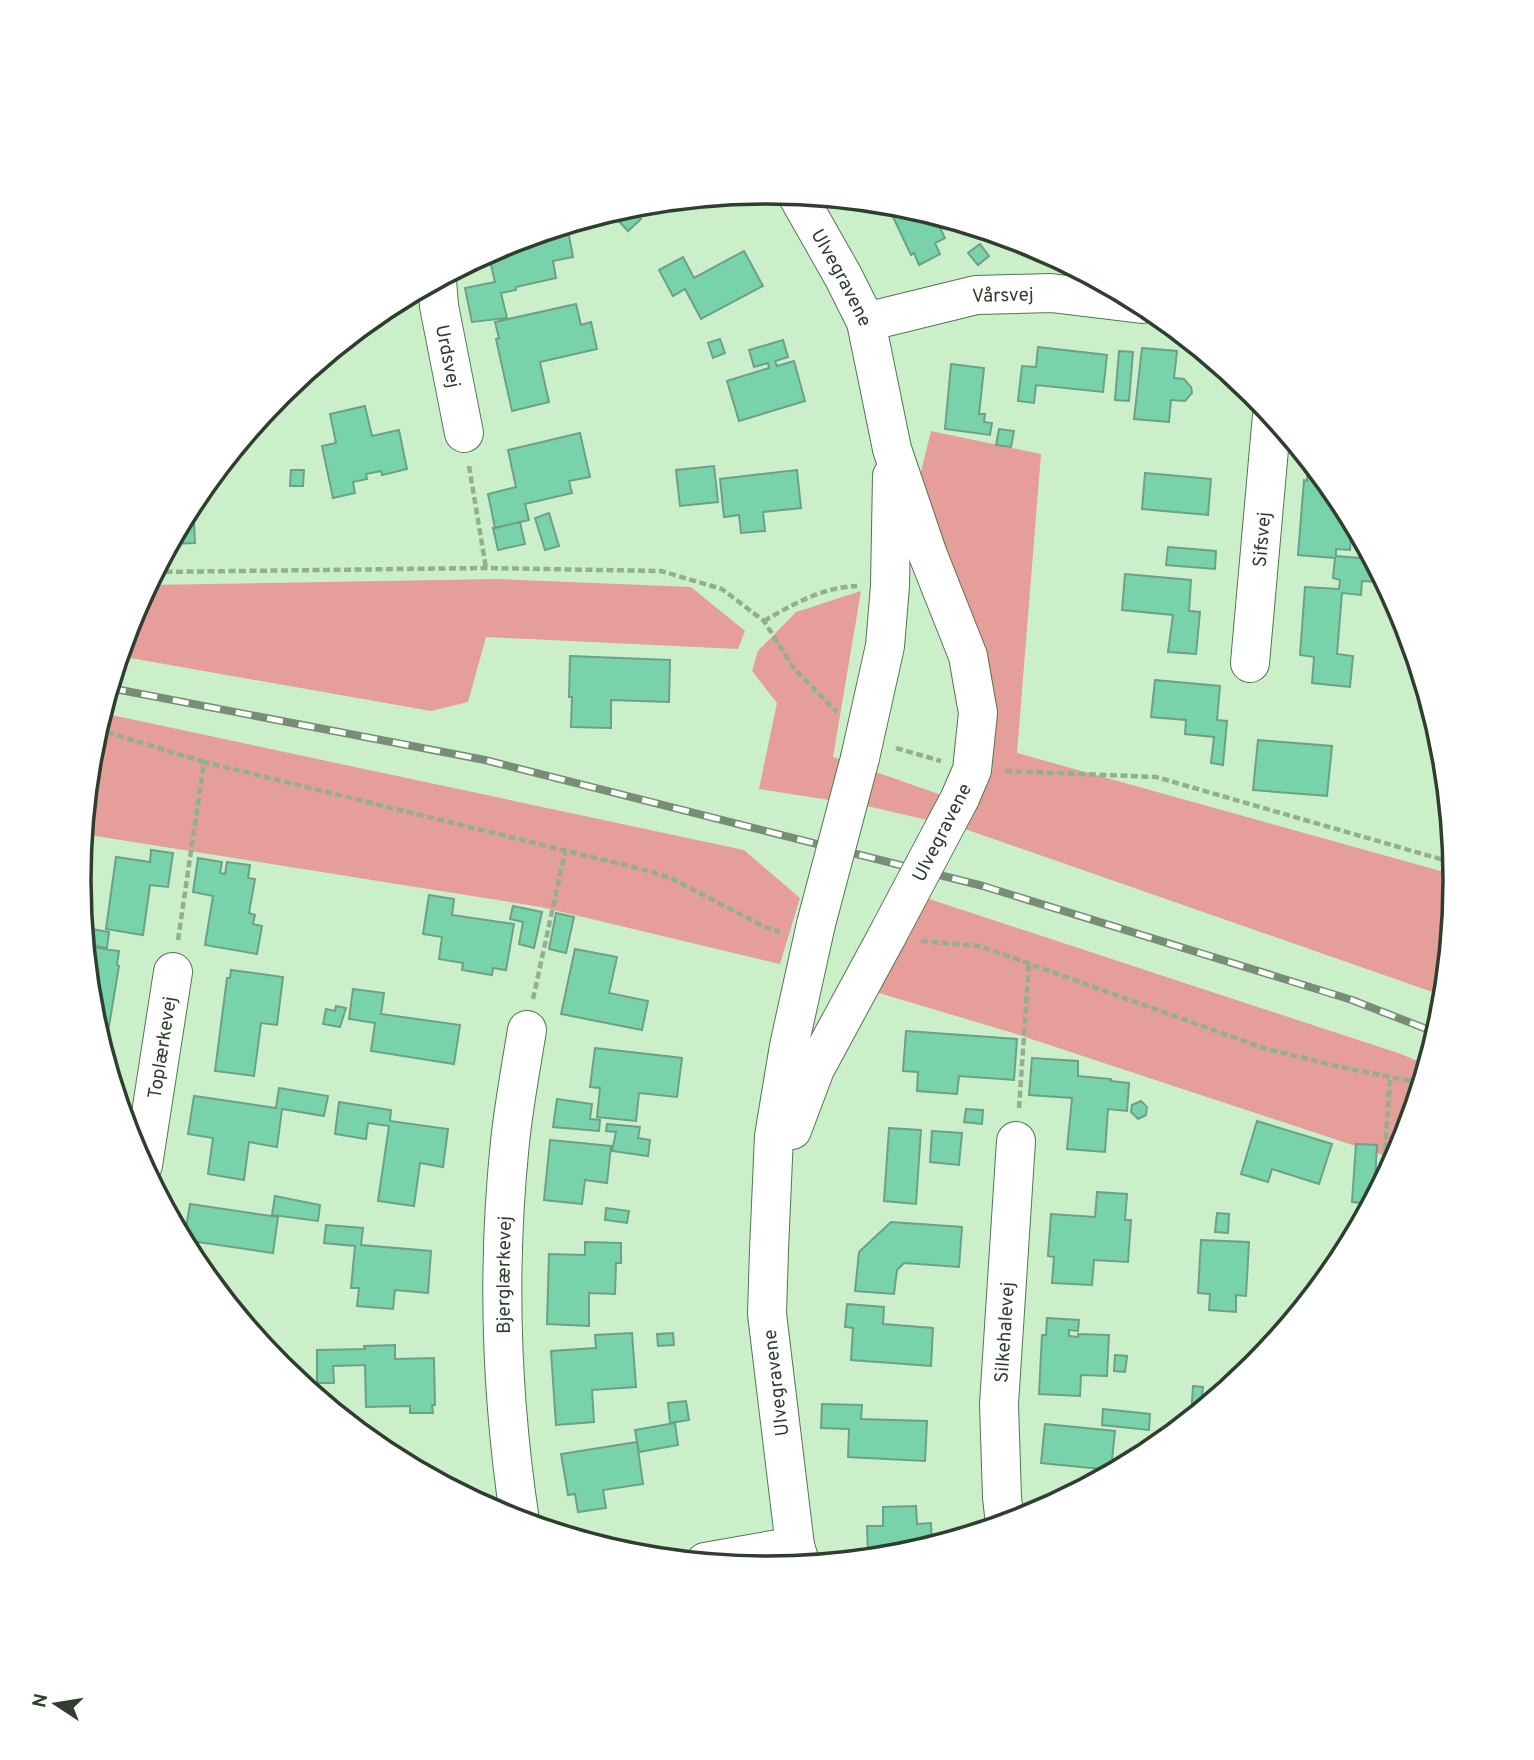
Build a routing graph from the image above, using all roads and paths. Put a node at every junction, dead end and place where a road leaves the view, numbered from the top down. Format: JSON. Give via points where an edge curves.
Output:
{"nodes":[{"id":1,"x":803,"y":205,"type":"edge"},
{"id":2,"x":438,"y":290,"type":"edge"},
{"id":3,"x":1110,"y":298,"type":"edge"},
{"id":4,"x":866,"y":322,"type":"junction"},
{"id":5,"x":1271,"y":429,"type":"edge"},
{"id":6,"x":464,"y":433,"type":"joint"},
{"id":7,"x":892,"y":449,"type":"junction"},
{"id":8,"x":486,"y":568,"type":"junction"},
{"id":9,"x":166,"y":572,"type":"edge"},
{"id":10,"x":890,"y":586,"type":"junction"},
{"id":11,"x":764,"y":621,"type":"junction"},
{"id":12,"x":1250,"y":663,"type":"dead end"},
{"id":13,"x":108,"y":732,"type":"edge"},
{"id":14,"x":862,"y":749,"type":"junction"},
{"id":15,"x":204,"y":762,"type":"junction"},
{"id":16,"x":966,"y":784,"type":"junction"},
{"id":17,"x":565,"y":852,"type":"junction"},
{"id":18,"x":1443,"y":860,"type":"edge"},
{"id":19,"x":816,"y":926,"type":"junction"},
{"id":20,"x":887,"y":936,"type":"junction"},
{"id":21,"x":1029,"y":963,"type":"junction"},
{"id":22,"x":173,"y":972,"type":"joint"},
{"id":23,"x":527,"y":1030,"type":"joint"},
{"id":24,"x":1390,"y":1078,"type":"junction"},
{"id":25,"x":1412,"y":1082,"type":"edge"},
{"id":26,"x":1016,"y":1141,"type":"joint"},
{"id":27,"x":146,"y":1147,"type":"edge"},
{"id":28,"x":1384,"y":1156,"type":"edge"},
{"id":29,"x":772,"y":1199,"type":"junction"},
{"id":30,"x":518,"y":1509,"type":"edge"},
{"id":31,"x":1004,"y":1513,"type":"edge"},
{"id":32,"x":798,"y":1555,"type":"edge"}],
"edges":[{"from":1,"to":4,"type":"street","name":"Ulvegravene"},
{"from":2,"to":6,"type":"street","name":"Urdsvej"},
{"from":3,"to":4,"type":"street","name":"Vårsvej","via":[[1051,293],[976,295]]},
{"from":4,"to":7,"type":"street","name":"Ulvegravene"},
{"from":5,"to":12,"type":"street","name":"Sifsvej"},
{"from":6,"to":8,"type":"path"},
{"from":7,"to":10,"type":"street","name":"Ulvegravene"},
{"from":7,"to":16,"type":"street","name":"Ulvegravene","via":[[968,656],[978,713]]},
{"from":8,"to":9,"type":"path"},
{"from":8,"to":11,"type":"path","via":[[662,571],[722,589]]},
{"from":10,"to":11,"type":"path","via":[[845,587],[803,599]]},
{"from":10,"to":14,"type":"street","name":"Ulvegravene","via":[[885,646]]},
{"from":11,"to":14,"type":"path","via":[[795,670]]},
{"from":13,"to":15,"type":"path"},
{"from":14,"to":16,"type":"path"},
{"from":14,"to":19,"type":"street","name":"Ulvegravene","bridge":true},
{"from":15,"to":17,"type":"path"},
{"from":15,"to":22,"type":"path"},
{"from":16,"to":18,"type":"path","via":[[1156,777]]},
{"from":16,"to":20,"type":"street","name":"Ulvegravene","bridge":true},
{"from":17,"to":19,"type":"path","via":[[671,878],[774,930],[792,935]]},
{"from":17,"to":23,"type":"path"},
{"from":19,"to":29,"type":"street","name":"Ulvegravene","via":[[774,1136]]},
{"from":20,"to":21,"type":"path","via":[[979,946]]},
{"from":20,"to":29,"type":"street","name":"Ulvegravene","via":[[815,1069]]},
{"from":21,"to":24,"type":"path","via":[[1266,1049]]},
{"from":21,"to":26,"type":"path"},
{"from":22,"to":27,"type":"street","name":"Toplærkevej"},
{"from":23,"to":30,"type":"street","name":"Bjerglærkevej","via":[[510,1140],[503,1248],[504,1363]]},
{"from":24,"to":25,"type":"path"},
{"from":24,"to":28,"type":"path"},
{"from":26,"to":31,"type":"street","name":"Silkehalevej","via":[[999,1404]]},
{"from":29,"to":32,"type":"street","name":"Ulvegravene","via":[[767,1314]]}]}
